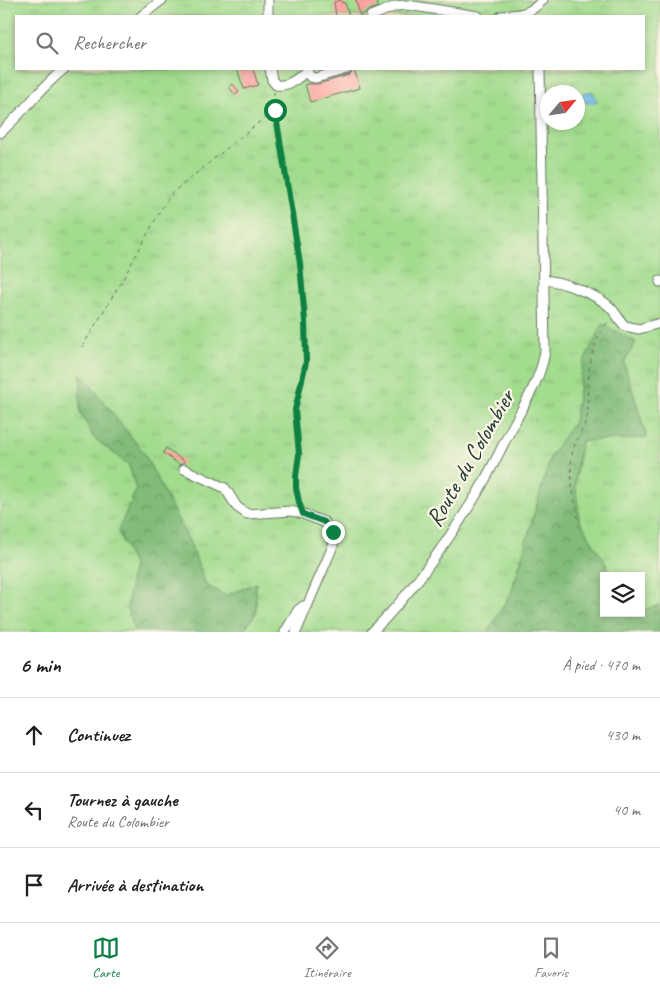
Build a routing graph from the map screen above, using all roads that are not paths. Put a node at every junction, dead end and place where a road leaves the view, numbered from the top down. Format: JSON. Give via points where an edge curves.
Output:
{"nodes":[{"id":1,"x":162,"y":0,"type":"edge"},
{"id":2,"x":268,"y":0,"type":"edge"},
{"id":3,"x":543,"y":0,"type":"edge"},
{"id":4,"x":534,"y":13,"type":"edge"},
{"id":5,"x":142,"y":15,"type":"edge"},
{"id":6,"x":268,"y":15,"type":"edge"},
{"id":7,"x":374,"y":15,"type":"edge"},
{"id":8,"x":472,"y":15,"type":"edge"},
{"id":9,"x":512,"y":15,"type":"edge"},
{"id":10,"x":63,"y":70,"type":"edge"},
{"id":11,"x":270,"y":70,"type":"edge"},
{"id":12,"x":306,"y":70,"type":"edge"},
{"id":13,"x":307,"y":70,"type":"edge"},
{"id":14,"x":344,"y":70,"type":"edge"},
{"id":15,"x":540,"y":70,"type":"edge"},
{"id":16,"x":316,"y":78,"type":"junction"},
{"id":17,"x":288,"y":84,"type":"junction"},
{"id":18,"x":0,"y":133,"type":"edge"},
{"id":19,"x":544,"y":280,"type":"junction"},
{"id":20,"x":660,"y":323,"type":"edge"},
{"id":21,"x":184,"y":469,"type":"dead end"},
{"id":22,"x":307,"y":607,"type":"junction"},
{"id":23,"x":286,"y":632,"type":"edge"},
{"id":24,"x":296,"y":632,"type":"edge"},
{"id":25,"x":372,"y":632,"type":"edge"}],
"edges":[{"from":1,"to":5,"type":"street"},
{"from":2,"to":6,"type":"street"},
{"from":3,"to":4,"type":"street"},
{"from":4,"to":9,"type":"street"},
{"from":7,"to":8,"type":"street","via":[[407,5]]},
{"from":10,"to":18,"type":"street"},
{"from":11,"to":17,"type":"street","via":[[276,84]]},
{"from":12,"to":17,"type":"street"},
{"from":13,"to":16,"type":"street","via":[[310,77]]},
{"from":14,"to":16,"type":"street"},
{"from":15,"to":19,"type":"street","name":"Route du Colombier"},
{"from":16,"to":17,"type":"street"},
{"from":19,"to":20,"type":"street","via":[[602,300],[625,326],[639,329]]},
{"from":19,"to":25,"type":"street","name":"Route du Colombier","via":[[545,351],[540,374],[472,502],[410,591]]},
{"from":21,"to":22,"type":"street","via":[[226,488],[237,508],[247,514],[291,511],[330,527],[333,546]]},
{"from":22,"to":23,"type":"street","via":[[298,610]]},
{"from":22,"to":24,"type":"street"}]}
